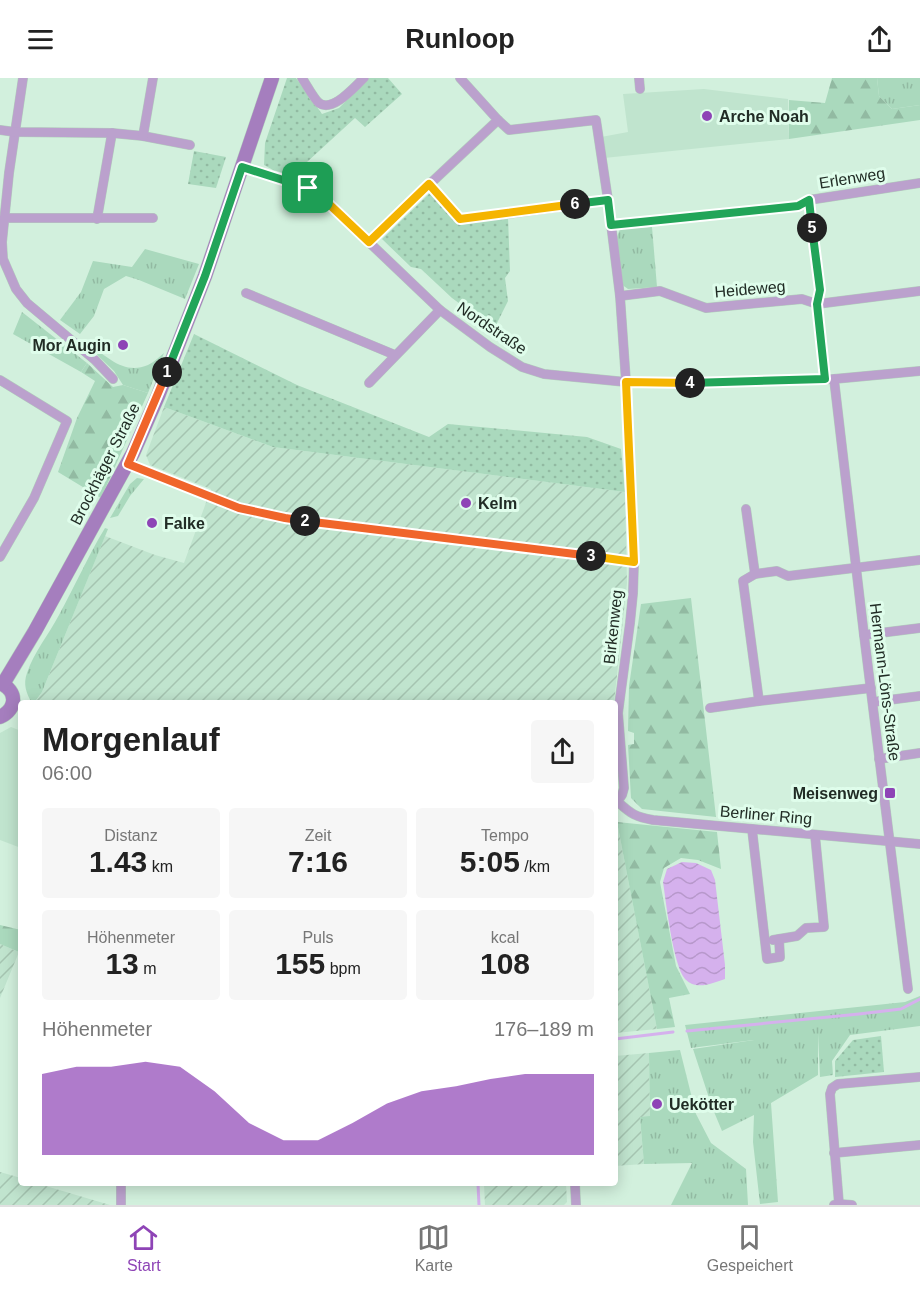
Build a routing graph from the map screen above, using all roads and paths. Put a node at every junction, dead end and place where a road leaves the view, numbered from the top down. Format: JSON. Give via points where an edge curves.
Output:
{"nodes":[{"id":1,"x":23,"y":78,"type":"edge"},
{"id":2,"x":153,"y":78,"type":"edge"},
{"id":3,"x":272,"y":78,"type":"edge"},
{"id":4,"x":302,"y":78,"type":"edge"},
{"id":5,"x":364,"y":78,"type":"edge"},
{"id":6,"x":460,"y":78,"type":"edge"},
{"id":7,"x":639,"y":78,"type":"edge"},
{"id":8,"x":640,"y":90,"type":"dead end"},
{"id":9,"x":498,"y":120,"type":"junction"},
{"id":10,"x":0,"y":130,"type":"edge"},
{"id":11,"x":15,"y":132,"type":"junction"},
{"id":12,"x":112,"y":133,"type":"junction"},
{"id":13,"x":143,"y":136,"type":"junction"},
{"id":14,"x":190,"y":145,"type":"dead end"},
{"id":15,"x":242,"y":167,"type":"junction"},
{"id":16,"x":920,"y":183,"type":"edge"},
{"id":17,"x":429,"y":184,"type":"junction"},
{"id":18,"x":608,"y":200,"type":"junction"},
{"id":19,"x":809,"y":200,"type":"junction"},
{"id":20,"x":5,"y":218,"type":"junction"},
{"id":21,"x":153,"y":218,"type":"dead end"},
{"id":22,"x":98,"y":219,"type":"junction"},
{"id":23,"x":611,"y":225,"type":"junction"},
{"id":24,"x":369,"y":242,"type":"junction"},
{"id":25,"x":920,"y":291,"type":"edge"},
{"id":26,"x":246,"y":293,"type":"dead end"},
{"id":27,"x":620,"y":296,"type":"junction"},
{"id":28,"x":817,"y":304,"type":"junction"},
{"id":29,"x":440,"y":310,"type":"junction"},
{"id":30,"x":395,"y":356,"type":"junction"},
{"id":31,"x":920,"y":371,"type":"edge"},
{"id":32,"x":113,"y":379,"type":"dead end"},
{"id":33,"x":830,"y":379,"type":"junction"},
{"id":34,"x":0,"y":380,"type":"edge"},
{"id":35,"x":626,"y":382,"type":"junction"},
{"id":36,"x":369,"y":383,"type":"dead end"},
{"id":37,"x":128,"y":464,"type":"junction"},
{"id":38,"x":746,"y":509,"type":"dead end"},
{"id":39,"x":0,"y":557,"type":"edge"},
{"id":40,"x":920,"y":560,"type":"edge"},
{"id":41,"x":634,"y":562,"type":"junction"},
{"id":42,"x":856,"y":568,"type":"junction"},
{"id":43,"x":755,"y":574,"type":"junction"},
{"id":44,"x":920,"y":628,"type":"edge"},
{"id":45,"x":864,"y":635,"type":"junction"},
{"id":46,"x":2,"y":683,"type":"edge"},
{"id":47,"x":871,"y":688,"type":"junction"},
{"id":48,"x":920,"y":696,"type":"edge"},
{"id":49,"x":759,"y":701,"type":"junction"},
{"id":50,"x":873,"y":702,"type":"junction"},
{"id":51,"x":710,"y":708,"type":"dead end"},
{"id":52,"x":11,"y":713,"type":"edge"},
{"id":53,"x":618,"y":713,"type":"edge"},
{"id":54,"x":618,"y":713,"type":"edge"},
{"id":55,"x":920,"y":753,"type":"edge"},
{"id":56,"x":879,"y":759,"type":"junction"},
{"id":57,"x":618,"y":801,"type":"edge"},
{"id":58,"x":618,"y":805,"type":"edge"},
{"id":59,"x":752,"y":830,"type":"junction"},
{"id":60,"x":815,"y":835,"type":"junction"},
{"id":61,"x":889,"y":841,"type":"junction"},
{"id":62,"x":920,"y":844,"type":"edge"},
{"id":63,"x":778,"y":939,"type":"junction"},
{"id":64,"x":765,"y":940,"type":"junction"},
{"id":65,"x":908,"y":989,"type":"dead end"},
{"id":66,"x":920,"y":1077,"type":"edge"},
{"id":67,"x":920,"y":1145,"type":"edge"},
{"id":68,"x":834,"y":1153,"type":"junction"},
{"id":69,"x":121,"y":1186,"type":"edge"},
{"id":70,"x":575,"y":1186,"type":"edge"},
{"id":71,"x":836,"y":1204,"type":"edge"},
{"id":72,"x":121,"y":1205,"type":"edge"},
{"id":73,"x":576,"y":1205,"type":"edge"},
{"id":74,"x":852,"y":1205,"type":"edge"}],
"edges":[{"from":1,"to":11,"type":"street"},
{"from":2,"to":13,"type":"street"},
{"from":3,"to":15,"type":"street","name":"Brockhäger Straße"},
{"from":4,"to":5,"type":"street","via":[[319,103],[326,105],[337,103]]},
{"from":6,"to":9,"type":"street"},
{"from":7,"to":8,"type":"street"},
{"from":9,"to":17,"type":"street"},
{"from":9,"to":18,"type":"street","name":"Birkenweg","via":[[509,130],[596,120]]},
{"from":10,"to":11,"type":"street"},
{"from":11,"to":12,"type":"street"},
{"from":11,"to":20,"type":"street"},
{"from":12,"to":13,"type":"street"},
{"from":12,"to":22,"type":"street"},
{"from":13,"to":14,"type":"street"},
{"from":15,"to":24,"type":"street","name":"Nordstraße","via":[[308,188]]},
{"from":15,"to":37,"type":"street","name":"Brockhäger Straße","via":[[198,293]]},
{"from":16,"to":19,"type":"street","name":"Erlenweg"},
{"from":17,"to":18,"type":"street","via":[[460,219]]},
{"from":17,"to":24,"type":"street"},
{"from":18,"to":23,"type":"street","name":"Birkenweg"},
{"from":19,"to":23,"type":"street","name":"Erlenweg","via":[[798,206]]},
{"from":19,"to":28,"type":"street","name":"Hermann-Löns-Straße","via":[[820,290]]},
{"from":20,"to":22,"type":"street"},
{"from":20,"to":32,"type":"street","via":[[3,259],[16,289]]},
{"from":21,"to":22,"type":"street"},
{"from":23,"to":27,"type":"street","name":"Birkenweg"},
{"from":24,"to":29,"type":"street","name":"Nordstraße"},
{"from":25,"to":28,"type":"street","name":"Heideweg"},
{"from":26,"to":30,"type":"street"},
{"from":27,"to":28,"type":"street","name":"Heideweg","via":[[660,291],[706,308],[802,299]]},
{"from":27,"to":35,"type":"street","name":"Birkenweg"},
{"from":28,"to":33,"type":"street","name":"Hermann-Löns-Straße"},
{"from":29,"to":30,"type":"street"},
{"from":29,"to":35,"type":"street","name":"Nordstraße","via":[[522,367],[544,374]]},
{"from":30,"to":36,"type":"street"},
{"from":31,"to":33,"type":"street","name":"Nordstraße"},
{"from":33,"to":35,"type":"street","name":"Nordstraße"},
{"from":33,"to":42,"type":"street","name":"Hermann-Löns-Straße"},
{"from":34,"to":39,"type":"street","via":[[68,421],[34,498]]},
{"from":35,"to":41,"type":"street","name":"Birkenweg"},
{"from":37,"to":41,"type":"street","via":[[239,508],[285,518]]},
{"from":37,"to":46,"type":"street","name":"Brockhäger Straße"},
{"from":38,"to":43,"type":"street"},
{"from":40,"to":42,"type":"street"},
{"from":41,"to":54,"type":"street","name":"Birkenweg"},
{"from":42,"to":43,"type":"street","via":[[788,576],[777,571]]},
{"from":42,"to":45,"type":"street","name":"Hermann-Löns-Straße"},
{"from":43,"to":49,"type":"street","via":[[743,581]]},
{"from":44,"to":45,"type":"street"},
{"from":45,"to":47,"type":"street","name":"Hermann-Löns-Straße"},
{"from":46,"to":52,"type":"street","via":[[13,698]]},
{"from":47,"to":49,"type":"street"},
{"from":47,"to":50,"type":"street","name":"Hermann-Löns-Straße"},
{"from":48,"to":50,"type":"street"},
{"from":49,"to":51,"type":"street"},
{"from":50,"to":56,"type":"street","name":"Hermann-Löns-Straße"},
{"from":53,"to":57,"type":"street","name":"Birkenweg","via":[[624,788]]},
{"from":55,"to":56,"type":"street"},
{"from":56,"to":61,"type":"street","name":"Hermann-Löns-Straße"},
{"from":58,"to":59,"type":"street","name":"Berliner Ring","via":[[638,817]]},
{"from":59,"to":60,"type":"street","name":"Berliner Ring"},
{"from":59,"to":64,"type":"street"},
{"from":60,"to":61,"type":"street","name":"Berliner Ring"},
{"from":60,"to":63,"type":"street","via":[[824,927],[806,928],[797,936]]},
{"from":61,"to":62,"type":"street","name":"Berliner Ring"},
{"from":61,"to":65,"type":"street","name":"Hermann-Löns-Straße"},
{"from":63,"to":64,"type":"street"},
{"from":63,"to":64,"type":"street","via":[[780,957],[767,959]]},
{"from":66,"to":68,"type":"street","via":[[838,1084],[832,1088]]},
{"from":67,"to":68,"type":"street"},
{"from":68,"to":71,"type":"street"},
{"from":69,"to":72,"type":"street"},
{"from":70,"to":73,"type":"street"},
{"from":71,"to":74,"type":"street"}]}
